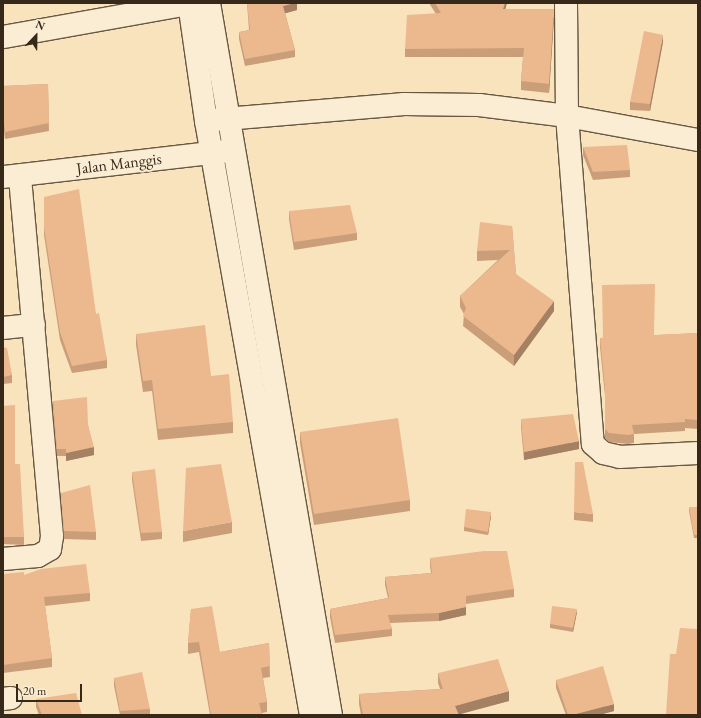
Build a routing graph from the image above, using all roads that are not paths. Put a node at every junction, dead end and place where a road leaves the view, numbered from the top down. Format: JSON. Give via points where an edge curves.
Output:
{"nodes":[{"id":1,"x":195,"y":3,"type":"edge"},
{"id":2,"x":566,"y":3,"type":"edge"},
{"id":3,"x":3,"y":37,"type":"edge"},
{"id":4,"x":567,"y":116,"type":"junction"},
{"id":5,"x":217,"y":119,"type":"junction"},
{"id":6,"x":698,"y":140,"type":"edge"},
{"id":7,"x":235,"y":150,"type":"junction"},
{"id":8,"x":213,"y":153,"type":"junction"},
{"id":9,"x":11,"y":176,"type":"edge"},
{"id":10,"x":34,"y":325,"type":"junction"},
{"id":11,"x":3,"y":328,"type":"edge"},
{"id":12,"x":698,"y":453,"type":"edge"},
{"id":13,"x":3,"y":559,"type":"edge"},
{"id":14,"x":312,"y":715,"type":"edge"},
{"id":15,"x":331,"y":715,"type":"edge"}],
"edges":[{"from":1,"to":3,"type":"street"},
{"from":1,"to":5,"type":"street"},
{"from":2,"to":4,"type":"street"},
{"from":4,"to":5,"type":"street","via":[[479,105],[404,104]]},
{"from":4,"to":6,"type":"street"},
{"from":4,"to":12,"type":"street","via":[[593,444],[603,453],[620,457]]},
{"from":5,"to":7,"type":"street"},
{"from":5,"to":8,"type":"street"},
{"from":7,"to":8,"type":"street","name":"Jalan Manggis"},
{"from":7,"to":15,"type":"street"},
{"from":8,"to":9,"type":"street","name":"Jalan Manggis"},
{"from":8,"to":14,"type":"street"},
{"from":9,"to":10,"type":"street"},
{"from":10,"to":11,"type":"street"},
{"from":10,"to":13,"type":"street","via":[[52,536],[50,549],[38,556]]}]}
